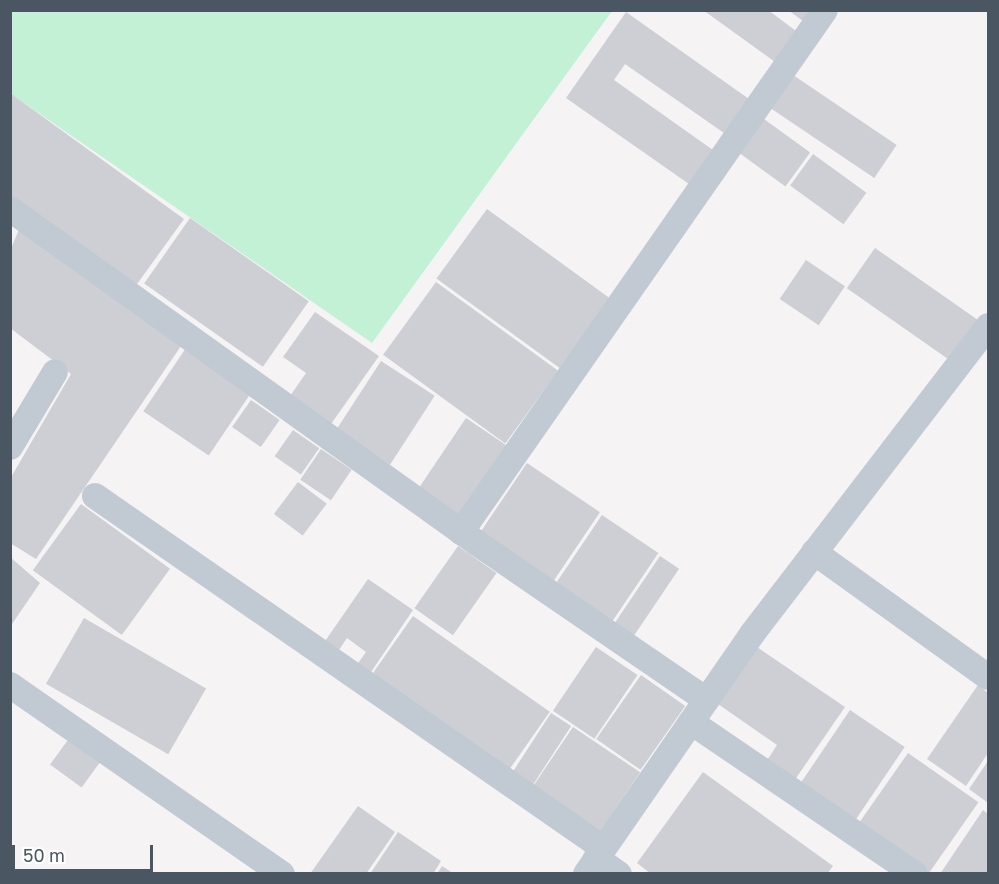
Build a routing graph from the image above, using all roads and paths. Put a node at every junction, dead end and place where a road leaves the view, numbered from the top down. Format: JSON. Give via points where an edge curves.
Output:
{"nodes":[{"id":1,"x":825,"y":10,"type":"edge"},
{"id":2,"x":10,"y":209,"type":"edge"},
{"id":3,"x":988,"y":326,"type":"edge"},
{"id":4,"x":55,"y":372,"type":"dead end"},
{"id":5,"x":10,"y":447,"type":"edge"},
{"id":6,"x":95,"y":496,"type":"dead end"},
{"id":7,"x":461,"y":532,"type":"junction"},
{"id":8,"x":814,"y":552,"type":"junction"},
{"id":9,"x":988,"y":677,"type":"edge"},
{"id":10,"x":10,"y":686,"type":"edge"},
{"id":11,"x":706,"y":700,"type":"junction"},
{"id":12,"x":691,"y":722,"type":"junction"},
{"id":13,"x":595,"y":860,"type":"edge"},
{"id":14,"x":282,"y":873,"type":"edge"},
{"id":15,"x":619,"y":873,"type":"edge"},
{"id":16,"x":915,"y":873,"type":"edge"}],
"edges":[{"from":1,"to":7,"type":"lane"},
{"from":2,"to":7,"type":"lane"},
{"from":3,"to":8,"type":"lane"},
{"from":4,"to":5,"type":"lane"},
{"from":6,"to":13,"type":"lane"},
{"from":7,"to":11,"type":"lane"},
{"from":8,"to":9,"type":"lane"},
{"from":8,"to":11,"type":"lane"},
{"from":10,"to":14,"type":"lane"},
{"from":11,"to":12,"type":"lane"},
{"from":12,"to":13,"type":"lane"},
{"from":12,"to":16,"type":"lane"},
{"from":13,"to":15,"type":"lane"}]}
